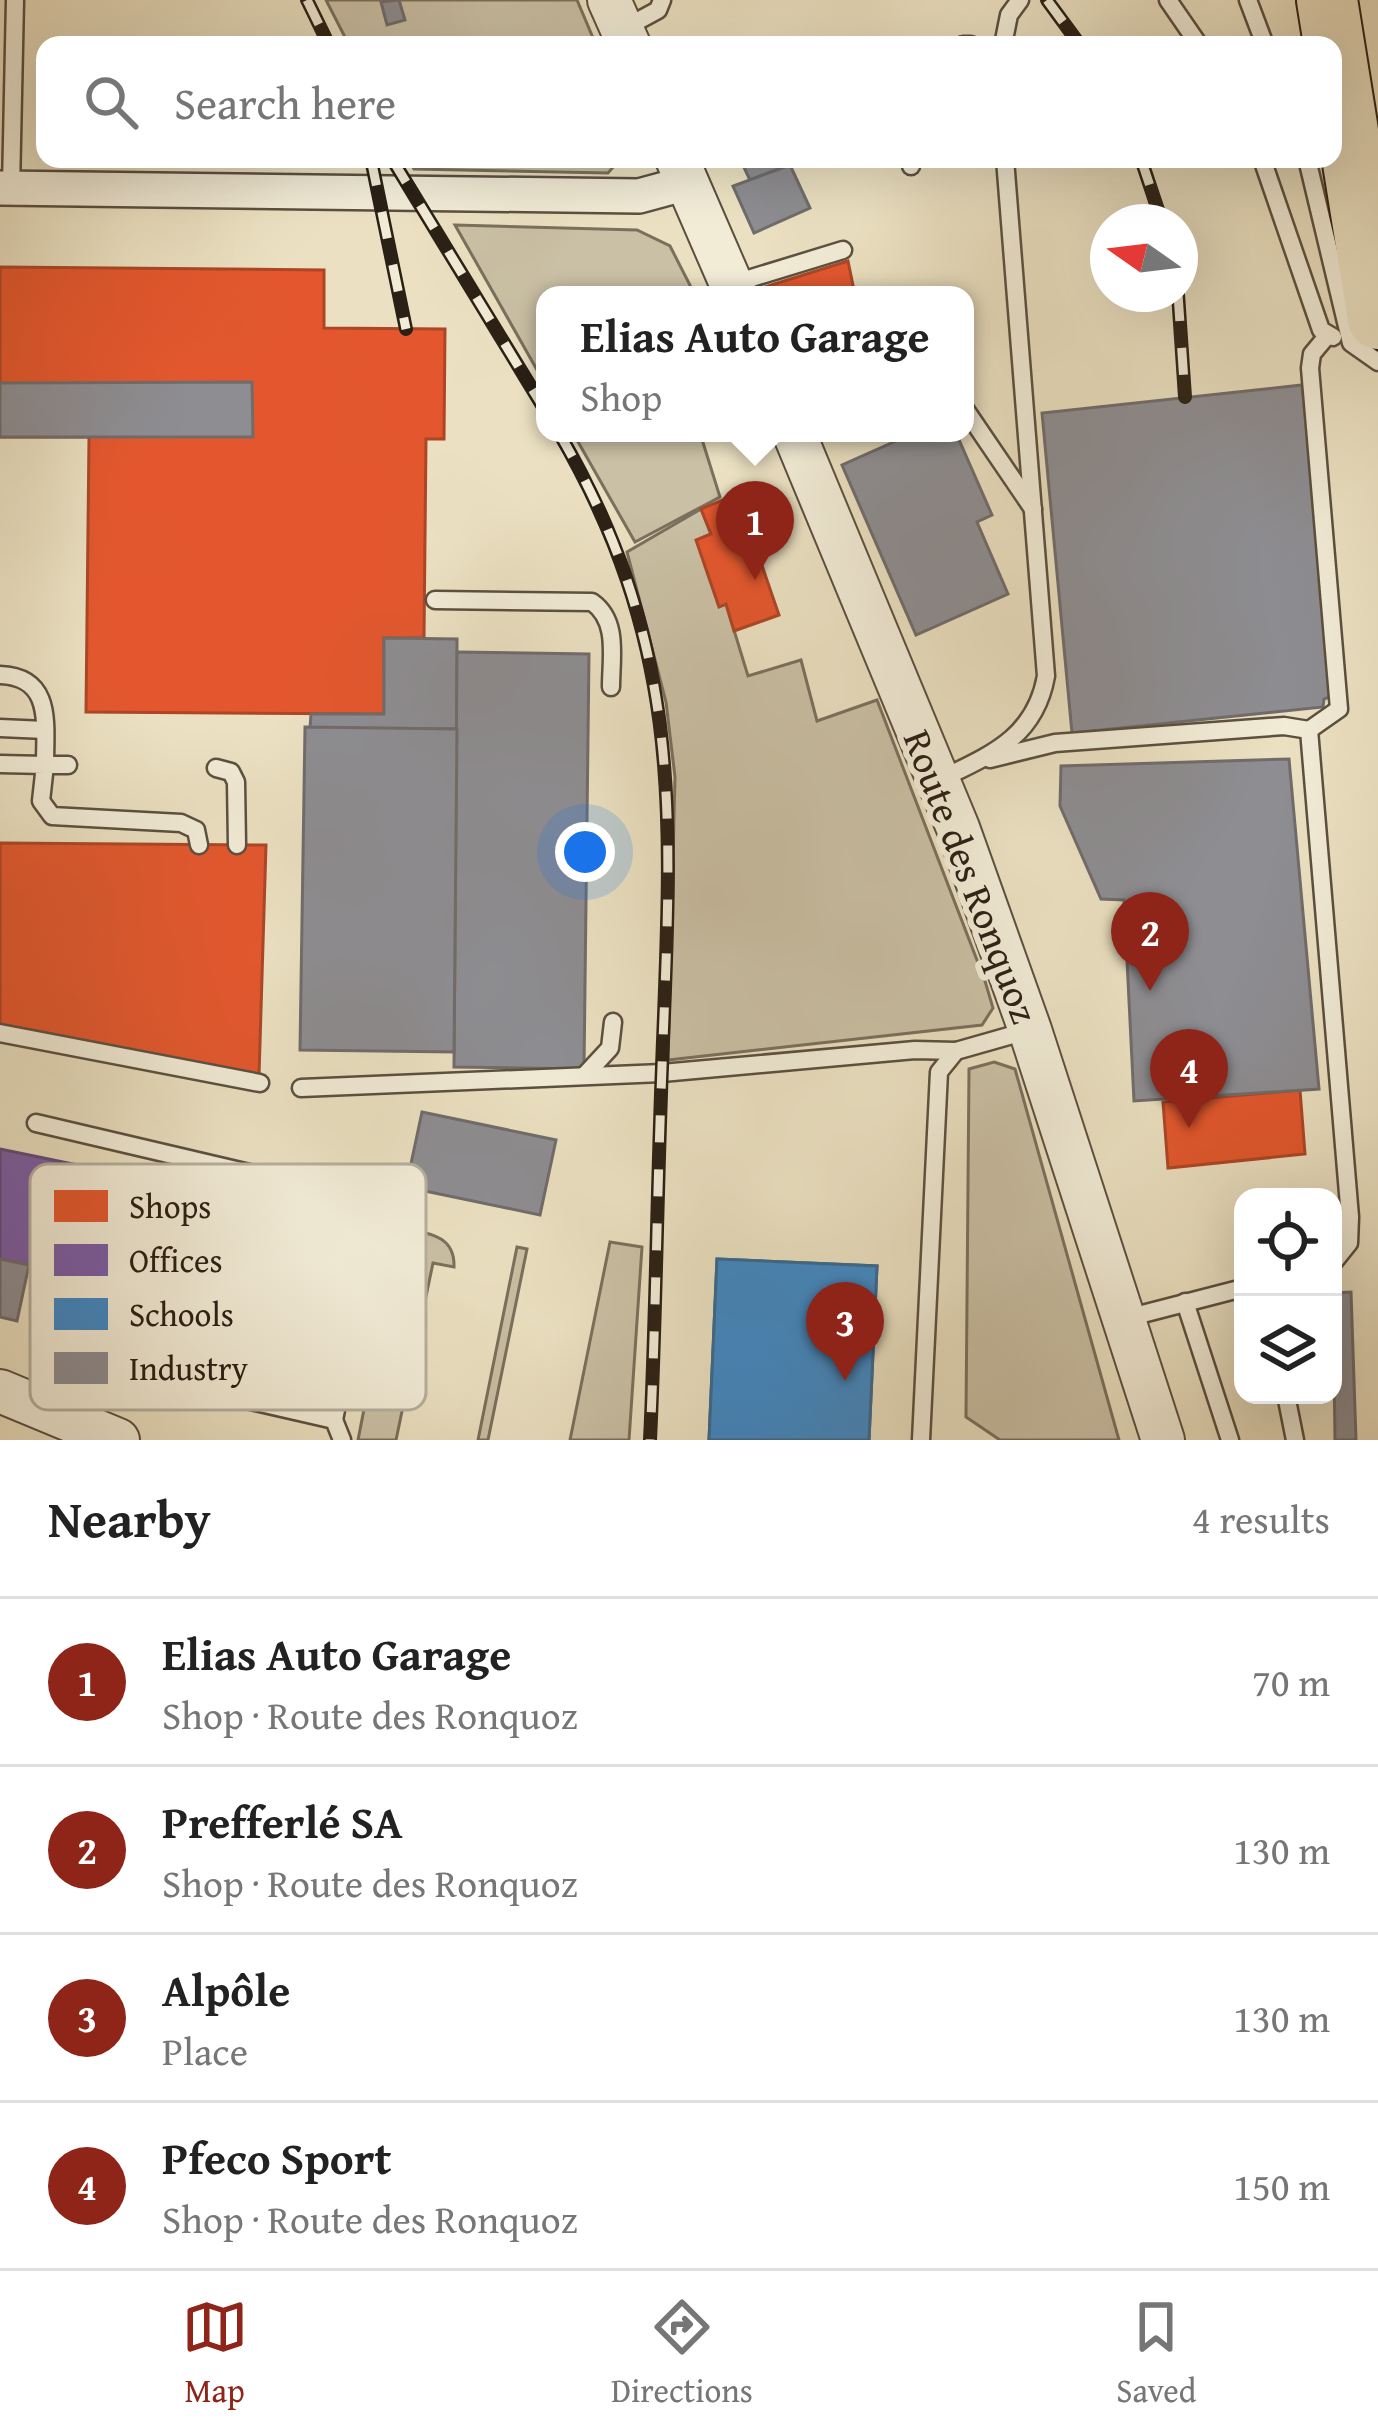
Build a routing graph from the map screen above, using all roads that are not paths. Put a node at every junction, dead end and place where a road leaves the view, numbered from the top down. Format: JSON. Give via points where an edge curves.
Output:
{"nodes":[{"id":1,"x":15,"y":0,"type":"edge"},
{"id":2,"x":662,"y":0,"type":"edge"},
{"id":3,"x":1020,"y":0,"type":"edge"},
{"id":4,"x":1168,"y":0,"type":"edge"},
{"id":5,"x":1248,"y":0,"type":"edge"},
{"id":6,"x":1327,"y":0,"type":"edge"},
{"id":7,"x":620,"y":25,"type":"edge"},
{"id":8,"x":1005,"y":36,"type":"edge"},
{"id":9,"x":1193,"y":36,"type":"edge"},
{"id":10,"x":1261,"y":36,"type":"edge"},
{"id":11,"x":1330,"y":36,"type":"edge"},
{"id":12,"x":1006,"y":168,"type":"edge"},
{"id":13,"x":1267,"y":168,"type":"edge"},
{"id":14,"x":1309,"y":168,"type":"edge"},
{"id":15,"x":1340,"y":168,"type":"edge"},
{"id":16,"x":682,"y":171,"type":"edge"},
{"id":17,"x":6,"y":188,"type":"edge"},
{"id":18,"x":843,"y":250,"type":"dead end"},
{"id":19,"x":731,"y":286,"type":"edge"},
{"id":20,"x":744,"y":286,"type":"edge"},
{"id":21,"x":1352,"y":333,"type":"edge"},
{"id":22,"x":1378,"y":362,"type":"edge"},
{"id":23,"x":974,"y":425,"type":"edge"},
{"id":24,"x":803,"y":442,"type":"edge"},
{"id":25,"x":1033,"y":510,"type":"junction"},
{"id":26,"x":435,"y":601,"type":"dead end"},
{"id":27,"x":0,"y":675,"type":"edge"},
{"id":28,"x":611,"y":687,"type":"dead end"},
{"id":29,"x":0,"y":728,"type":"edge"},
{"id":30,"x":45,"y":730,"type":"junction"},
{"id":31,"x":1309,"y":730,"type":"junction"},
{"id":32,"x":990,"y":759,"type":"junction"},
{"id":33,"x":0,"y":764,"type":"edge"},
{"id":34,"x":45,"y":765,"type":"junction"},
{"id":35,"x":68,"y":765,"type":"dead end"},
{"id":36,"x":216,"y":767,"type":"dead end"},
{"id":37,"x":939,"y":780,"type":"junction"},
{"id":38,"x":199,"y":844,"type":"dead end"},
{"id":39,"x":237,"y":845,"type":"dead end"},
{"id":40,"x":614,"y":1022,"type":"dead end"},
{"id":41,"x":1030,"y":1030,"type":"junction"},
{"id":42,"x":0,"y":1033,"type":"edge"},
{"id":43,"x":956,"y":1051,"type":"junction"},
{"id":44,"x":585,"y":1075,"type":"junction"},
{"id":45,"x":260,"y":1083,"type":"dead end"},
{"id":46,"x":301,"y":1088,"type":"dead end"},
{"id":47,"x":36,"y":1123,"type":"dead end"},
{"id":48,"x":209,"y":1164,"type":"edge"},
{"id":49,"x":1342,"y":1252,"type":"edge"},
{"id":50,"x":1234,"y":1290,"type":"edge"},
{"id":51,"x":1185,"y":1302,"type":"junction"},
{"id":52,"x":1125,"y":1324,"type":"junction"},
{"id":53,"x":0,"y":1391,"type":"edge"},
{"id":54,"x":30,"y":1403,"type":"edge"},
{"id":55,"x":1288,"y":1404,"type":"edge"},
{"id":56,"x":46,"y":1410,"type":"edge"},
{"id":57,"x":290,"y":1410,"type":"edge"},
{"id":58,"x":336,"y":1410,"type":"edge"},
{"id":59,"x":334,"y":1420,"type":"junction"},
{"id":60,"x":118,"y":1440,"type":"edge"},
{"id":61,"x":341,"y":1440,"type":"edge"},
{"id":62,"x":921,"y":1440,"type":"edge"},
{"id":63,"x":1149,"y":1440,"type":"edge"},
{"id":64,"x":1163,"y":1440,"type":"edge"},
{"id":65,"x":1230,"y":1440,"type":"edge"},
{"id":66,"x":1294,"y":1440,"type":"edge"}],
"edges":[{"from":1,"to":17,"type":"lane"},
{"from":2,"to":7,"type":"lane","via":[[658,10]]},
{"from":3,"to":8,"type":"lane"},
{"from":4,"to":9,"type":"lane"},
{"from":5,"to":10,"type":"lane"},
{"from":6,"to":11,"type":"highway"},
{"from":12,"to":25,"type":"lane"},
{"from":13,"to":21,"type":"lane"},
{"from":14,"to":21,"type":"lane"},
{"from":15,"to":21,"type":"highway"},
{"from":16,"to":17,"type":"street","via":[[639,196]]},
{"from":16,"to":19,"type":"street"},
{"from":18,"to":20,"type":"lane"},
{"from":21,"to":22,"type":"lane"},
{"from":21,"to":31,"type":"lane","via":[[1312,354],[1310,368],[1339,709]]},
{"from":23,"to":25,"type":"lane"},
{"from":24,"to":37,"type":"street","name":"Route des Ronquoz"},
{"from":25,"to":32,"type":"lane","via":[[1044,690],[1023,729]]},
{"from":26,"to":28,"type":"lane","via":[[592,602],[611,630]]},
{"from":27,"to":30,"type":"lane","via":[[38,687]]},
{"from":29,"to":30,"type":"lane"},
{"from":30,"to":34,"type":"lane"},
{"from":31,"to":32,"type":"lane","via":[[1055,743]]},
{"from":31,"to":49,"type":"lane","via":[[1350,1217]]},
{"from":32,"to":37,"type":"lane"},
{"from":33,"to":34,"type":"lane"},
{"from":34,"to":35,"type":"lane"},
{"from":34,"to":38,"type":"lane","via":[[41,801],[52,816],[181,823],[196,830]]},
{"from":36,"to":39,"type":"lane","via":[[236,782]]},
{"from":37,"to":41,"type":"street","name":"Route des Ronquoz"},
{"from":40,"to":44,"type":"lane","via":[[610,1048]]},
{"from":41,"to":43,"type":"lane"},
{"from":41,"to":52,"type":"street","name":"Route des Ronquoz"},
{"from":42,"to":45,"type":"lane"},
{"from":43,"to":44,"type":"lane"},
{"from":43,"to":62,"type":"lane","via":[[939,1072]]},
{"from":44,"to":46,"type":"lane"},
{"from":47,"to":48,"type":"lane"},
{"from":50,"to":51,"type":"lane"},
{"from":51,"to":52,"type":"lane"},
{"from":51,"to":65,"type":"lane"},
{"from":52,"to":63,"type":"street","name":"Route des Ronquoz"},
{"from":52,"to":64,"type":"street","name":"Route des Ronquoz"},
{"from":53,"to":54,"type":"street"},
{"from":55,"to":66,"type":"lane"},
{"from":56,"to":60,"type":"street"},
{"from":57,"to":59,"type":"lane"},
{"from":58,"to":59,"type":"lane"},
{"from":59,"to":61,"type":"lane"}]}
